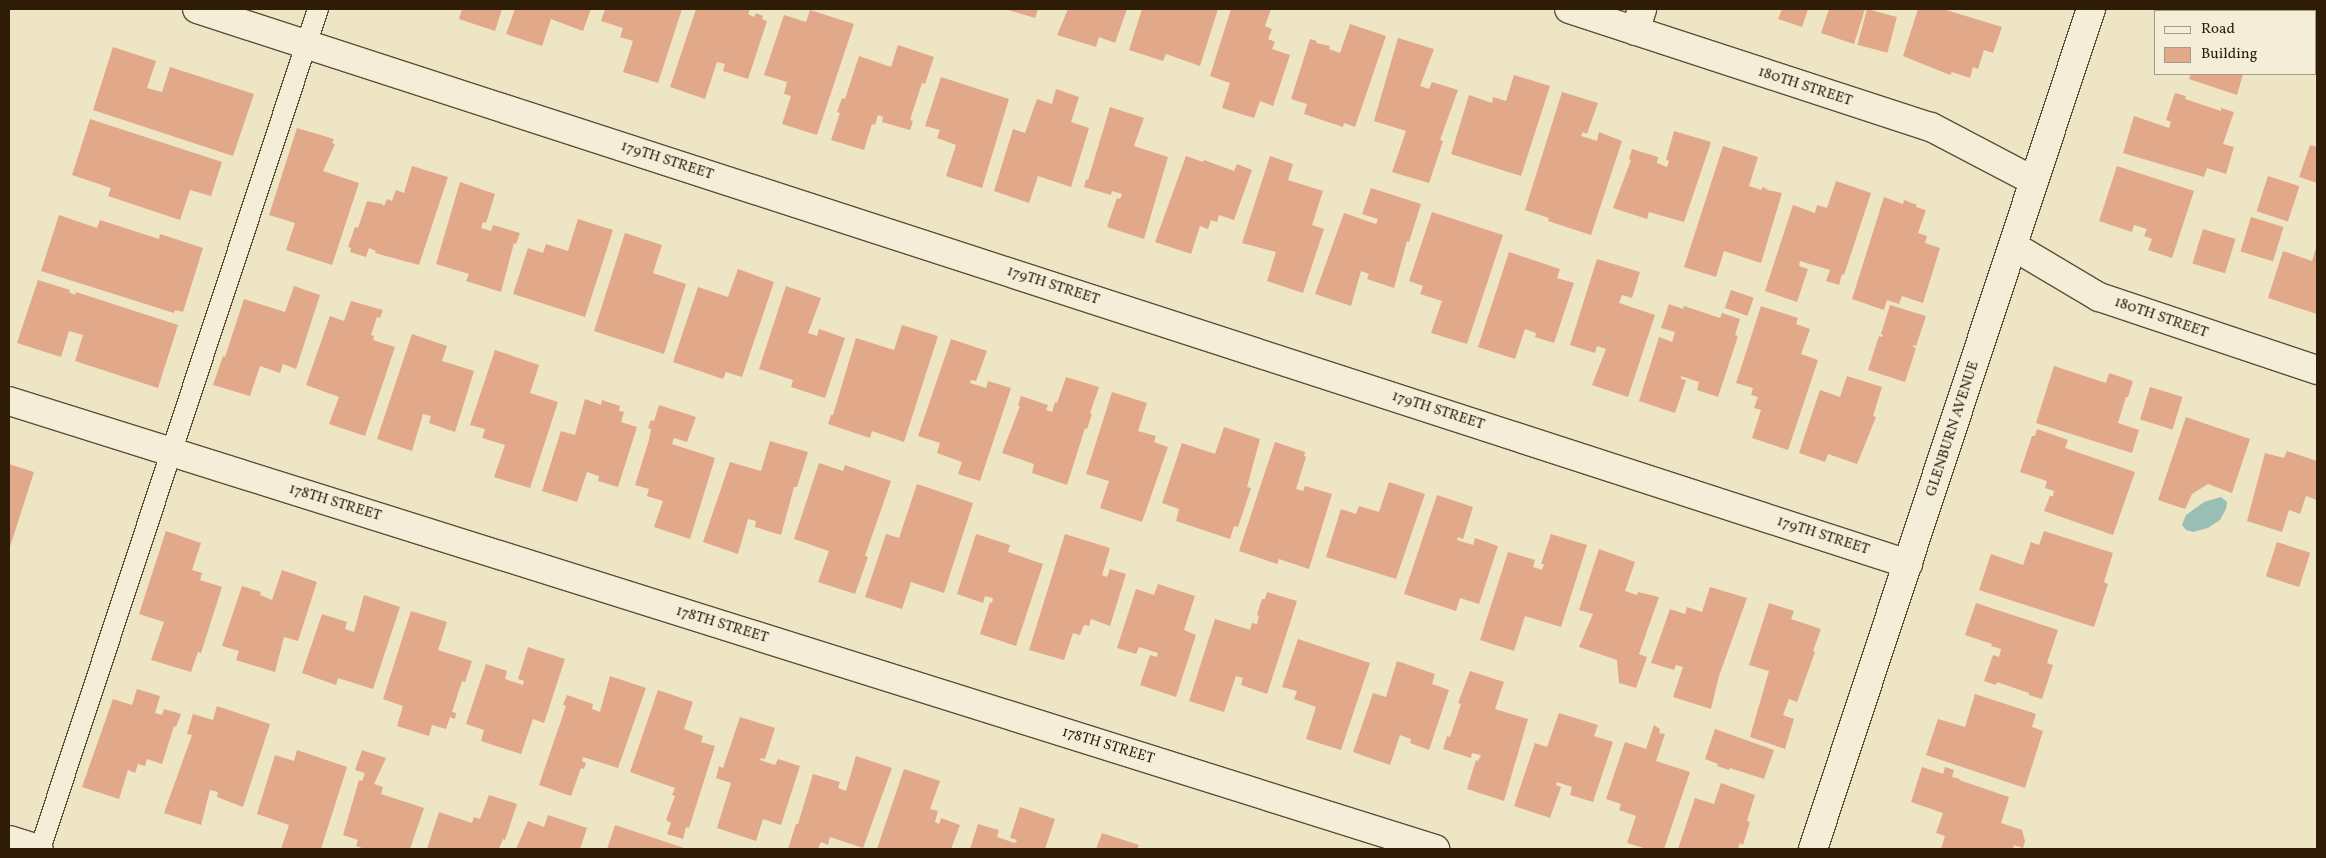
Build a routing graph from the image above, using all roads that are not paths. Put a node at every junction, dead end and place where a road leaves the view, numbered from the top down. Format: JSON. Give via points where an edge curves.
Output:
{"nodes":[{"id":1,"x":197,"y":9,"type":"edge"},
{"id":2,"x":318,"y":9,"type":"edge"},
{"id":3,"x":1569,"y":9,"type":"edge"},
{"id":4,"x":2091,"y":9,"type":"edge"},
{"id":5,"x":1639,"y":20,"type":"edge"},
{"id":6,"x":307,"y":43,"type":"junction"},
{"id":7,"x":2034,"y":181,"type":"junction"},
{"id":8,"x":2013,"y":246,"type":"junction"},
{"id":9,"x":2317,"y":370,"type":"edge"},
{"id":10,"x":9,"y":401,"type":"edge"},
{"id":11,"x":173,"y":452,"type":"junction"},
{"id":12,"x":1908,"y":564,"type":"junction"},
{"id":13,"x":9,"y":840,"type":"edge"},
{"id":14,"x":1380,"y":841,"type":"edge"},
{"id":15,"x":40,"y":849,"type":"edge"},
{"id":16,"x":1435,"y":849,"type":"edge"},
{"id":17,"x":1813,"y":849,"type":"edge"}],
"edges":[{"from":1,"to":6,"type":"street","name":"179TH STREET"},
{"from":2,"to":6,"type":"lane"},
{"from":3,"to":5,"type":"street","name":"180TH STREET"},
{"from":4,"to":7,"type":"street","name":"GLENBURN AVENUE"},
{"from":5,"to":7,"type":"street","name":"180TH STREET","via":[[1931,127]]},
{"from":6,"to":11,"type":"lane"},
{"from":6,"to":12,"type":"street","name":"179TH STREET"},
{"from":7,"to":8,"type":"street","name":"GLENBURN AVENUE"},
{"from":8,"to":9,"type":"street","name":"180TH STREET","via":[[2099,297]]},
{"from":8,"to":12,"type":"street","name":"GLENBURN AVENUE"},
{"from":10,"to":11,"type":"street","name":"178TH STREET"},
{"from":11,"to":14,"type":"street","name":"178TH STREET"},
{"from":11,"to":15,"type":"lane"},
{"from":12,"to":17,"type":"street","name":"GLENBURN AVENUE"},
{"from":13,"to":15,"type":"street"},
{"from":14,"to":16,"type":"street","name":"178TH STREET"}]}
